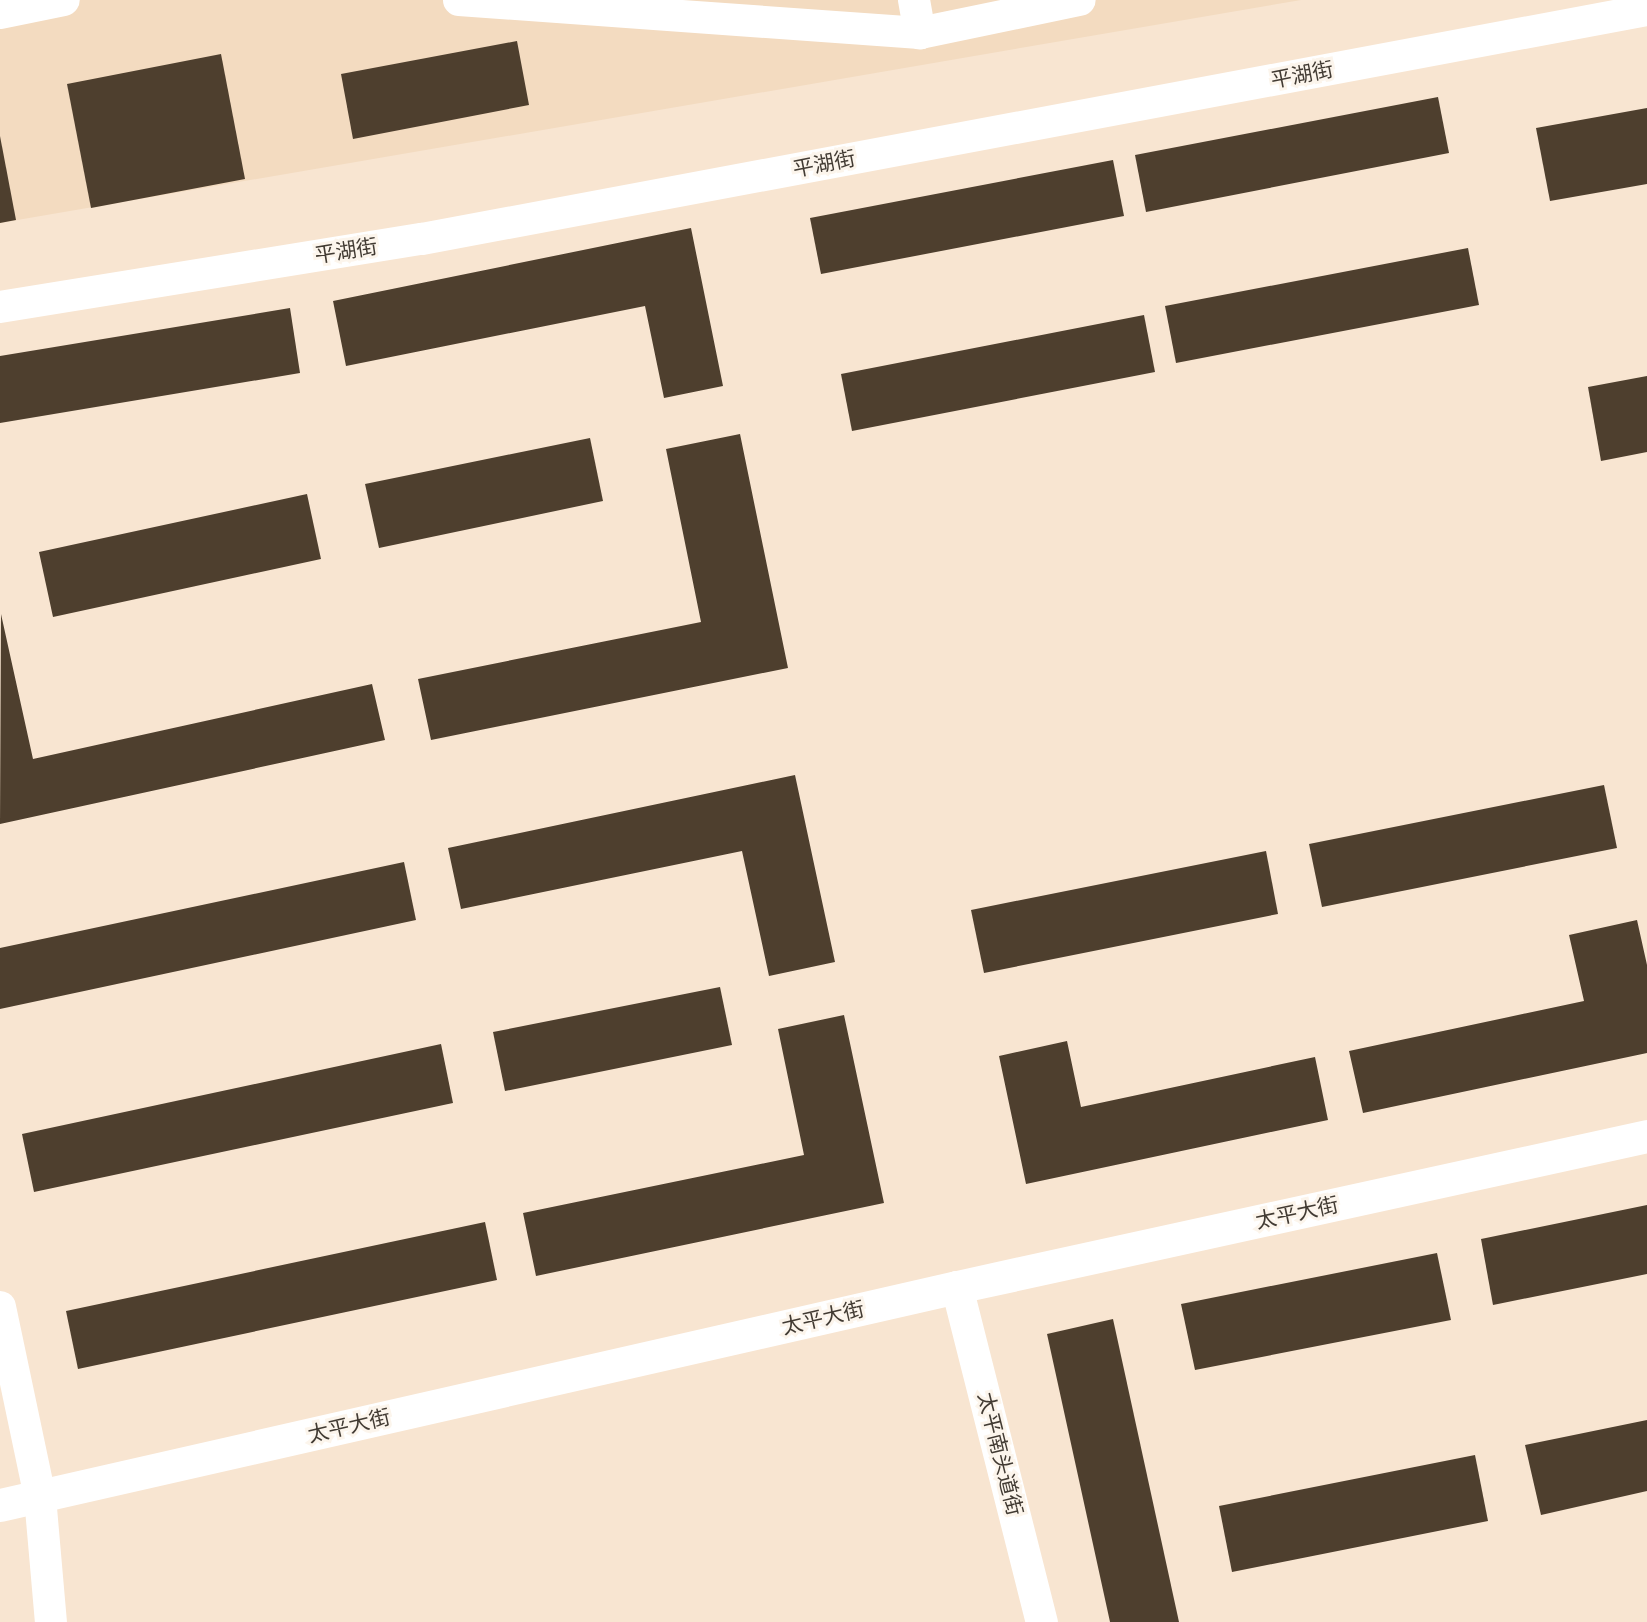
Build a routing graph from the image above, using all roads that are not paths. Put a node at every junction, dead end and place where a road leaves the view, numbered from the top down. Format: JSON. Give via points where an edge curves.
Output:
{"nodes":[{"id":1,"x":64,"y":0,"type":"edge"},
{"id":2,"x":459,"y":0,"type":"edge"},
{"id":3,"x":914,"y":0,"type":"edge"},
{"id":4,"x":1080,"y":0,"type":"edge"},
{"id":5,"x":1647,"y":10,"type":"edge"},
{"id":6,"x":0,"y":13,"type":"edge"},
{"id":7,"x":920,"y":33,"type":"junction"},
{"id":8,"x":0,"y":307,"type":"edge"},
{"id":9,"x":1647,"y":1136,"type":"edge"},
{"id":10,"x":957,"y":1287,"type":"junction"},
{"id":11,"x":0,"y":1307,"type":"edge"},
{"id":12,"x":40,"y":1497,"type":"junction"},
{"id":13,"x":0,"y":1505,"type":"edge"},
{"id":14,"x":51,"y":1622,"type":"edge"},
{"id":15,"x":1042,"y":1622,"type":"edge"}],
"edges":[{"from":1,"to":6,"type":"street"},
{"from":2,"to":7,"type":"street"},
{"from":3,"to":7,"type":"street"},
{"from":4,"to":7,"type":"street"},
{"from":5,"to":8,"type":"street","name":"平湖街","via":[[434,237]]},
{"from":9,"to":10,"type":"main road","name":"太平大街"},
{"from":10,"to":12,"type":"main road","name":"太平大街"},
{"from":10,"to":15,"type":"street","name":"太平南头道街"},
{"from":11,"to":12,"type":"street"},
{"from":12,"to":13,"type":"main road","name":"太平大街"},
{"from":12,"to":14,"type":"street"}]}
